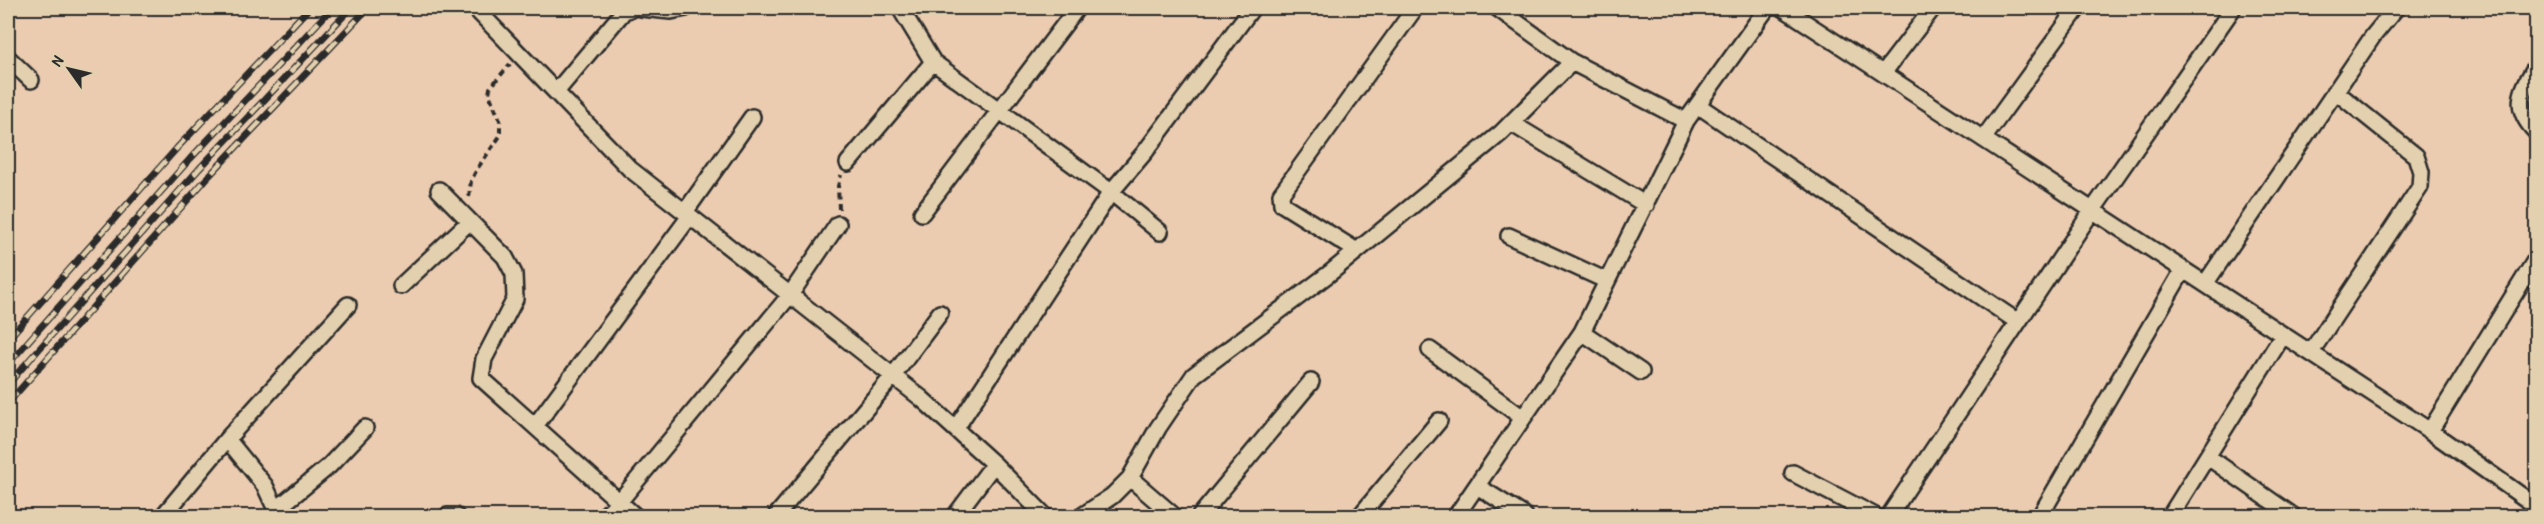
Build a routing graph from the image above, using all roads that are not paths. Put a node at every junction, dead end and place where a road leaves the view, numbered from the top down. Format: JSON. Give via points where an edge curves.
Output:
{"nodes":[{"id":1,"x":475,"y":8,"type":"edge"},
{"id":2,"x":633,"y":8,"type":"edge"},
{"id":3,"x":641,"y":8,"type":"edge"},
{"id":4,"x":686,"y":8,"type":"edge"},
{"id":5,"x":900,"y":8,"type":"edge"},
{"id":6,"x":1077,"y":8,"type":"edge"},
{"id":7,"x":1252,"y":8,"type":"edge"},
{"id":8,"x":1414,"y":8,"type":"edge"},
{"id":9,"x":1497,"y":8,"type":"edge"},
{"id":10,"x":1767,"y":8,"type":"edge"},
{"id":11,"x":1783,"y":8,"type":"edge"},
{"id":12,"x":1933,"y":8,"type":"edge"},
{"id":13,"x":2078,"y":8,"type":"edge"},
{"id":14,"x":2233,"y":8,"type":"edge"},
{"id":15,"x":2396,"y":8,"type":"edge"},
{"id":16,"x":8,"y":58,"type":"edge"},
{"id":17,"x":933,"y":62,"type":"junction"},
{"id":18,"x":1572,"y":62,"type":"junction"},
{"id":19,"x":2536,"y":66,"type":"edge"},
{"id":20,"x":1884,"y":72,"type":"junction"},
{"id":21,"x":32,"y":80,"type":"dead end"},
{"id":22,"x":2335,"y":91,"type":"junction"},
{"id":23,"x":556,"y":92,"type":"junction"},
{"id":24,"x":1699,"y":106,"type":"junction"},
{"id":25,"x":998,"y":110,"type":"junction"},
{"id":26,"x":752,"y":117,"type":"dead end"},
{"id":27,"x":1686,"y":121,"type":"junction"},
{"id":28,"x":1511,"y":123,"type":"junction"},
{"id":29,"x":2536,"y":132,"type":"edge"},
{"id":30,"x":1983,"y":139,"type":"junction"},
{"id":31,"x":848,"y":163,"type":"road end"},
{"id":32,"x":439,"y":190,"type":"dead end"},
{"id":33,"x":1111,"y":192,"type":"junction"},
{"id":34,"x":1646,"y":205,"type":"junction"},
{"id":35,"x":2092,"y":211,"type":"junction"},
{"id":36,"x":922,"y":213,"type":"dead end"},
{"id":37,"x":688,"y":214,"type":"junction"},
{"id":38,"x":468,"y":220,"type":"junction"},
{"id":39,"x":838,"y":224,"type":"road end"},
{"id":40,"x":1160,"y":232,"type":"dead end"},
{"id":41,"x":1509,"y":236,"type":"dead end"},
{"id":42,"x":1357,"y":251,"type":"junction"},
{"id":43,"x":2536,"y":259,"type":"edge"},
{"id":44,"x":2183,"y":270,"type":"junction"},
{"id":45,"x":1608,"y":281,"type":"junction"},
{"id":46,"x":2205,"y":284,"type":"junction"},
{"id":47,"x":401,"y":286,"type":"dead end"},
{"id":48,"x":790,"y":295,"type":"junction"},
{"id":49,"x":348,"y":305,"type":"dead end"},
{"id":50,"x":940,"y":313,"type":"dead end"},
{"id":51,"x":2018,"y":322,"type":"junction"},
{"id":52,"x":1582,"y":332,"type":"junction"},
{"id":53,"x":2283,"y":335,"type":"junction"},
{"id":54,"x":1430,"y":350,"type":"dead end"},
{"id":55,"x":2311,"y":352,"type":"junction"},
{"id":56,"x":1641,"y":372,"type":"dead end"},
{"id":57,"x":893,"y":376,"type":"junction"},
{"id":58,"x":1311,"y":382,"type":"dead end"},
{"id":59,"x":1523,"y":418,"type":"junction"},
{"id":60,"x":1438,"y":421,"type":"dead end"},
{"id":61,"x":535,"y":426,"type":"junction"},
{"id":62,"x":365,"y":428,"type":"dead end"},
{"id":63,"x":956,"y":428,"type":"junction"},
{"id":64,"x":2430,"y":431,"type":"junction"},
{"id":65,"x":227,"y":439,"type":"junction"},
{"id":66,"x":2208,"y":457,"type":"junction"},
{"id":67,"x":994,"y":464,"type":"junction"},
{"id":68,"x":1792,"y":473,"type":"dead end"},
{"id":69,"x":1130,"y":478,"type":"junction"},
{"id":70,"x":1477,"y":486,"type":"junction"},
{"id":71,"x":619,"y":502,"type":"junction"},
{"id":72,"x":2536,"y":506,"type":"edge"},
{"id":73,"x":278,"y":513,"type":"edge"},
{"id":74,"x":163,"y":516,"type":"edge"},
{"id":75,"x":447,"y":516,"type":"edge"},
{"id":76,"x":456,"y":516,"type":"edge"},
{"id":77,"x":604,"y":516,"type":"edge"},
{"id":78,"x":635,"y":516,"type":"edge"},
{"id":79,"x":776,"y":516,"type":"edge"},
{"id":80,"x":955,"y":516,"type":"edge"},
{"id":81,"x":1045,"y":516,"type":"edge"},
{"id":82,"x":1082,"y":516,"type":"edge"},
{"id":83,"x":1174,"y":516,"type":"edge"},
{"id":84,"x":1200,"y":516,"type":"edge"},
{"id":85,"x":1360,"y":516,"type":"edge"},
{"id":86,"x":1456,"y":516,"type":"edge"},
{"id":87,"x":1525,"y":516,"type":"edge"},
{"id":88,"x":1875,"y":516,"type":"edge"},
{"id":89,"x":1889,"y":516,"type":"edge"},
{"id":90,"x":2040,"y":516,"type":"edge"},
{"id":91,"x":2170,"y":516,"type":"edge"},
{"id":92,"x":2294,"y":516,"type":"edge"}],
"edges":[{"from":1,"to":23,"type":"street"},
{"from":2,"to":23,"type":"street","via":[[624,11]]},
{"from":3,"to":4,"type":"street"},
{"from":5,"to":17,"type":"street"},
{"from":6,"to":25,"type":"street"},
{"from":7,"to":33,"type":"street"},
{"from":8,"to":42,"type":"street","via":[[1281,194],[1282,204]]},
{"from":9,"to":18,"type":"street"},
{"from":10,"to":24,"type":"street"},
{"from":11,"to":20,"type":"street"},
{"from":12,"to":20,"type":"street"},
{"from":13,"to":30,"type":"street"},
{"from":14,"to":35,"type":"street"},
{"from":15,"to":22,"type":"street"},
{"from":16,"to":21,"type":"street"},
{"from":17,"to":25,"type":"street"},
{"from":17,"to":31,"type":"street"},
{"from":18,"to":27,"type":"street"},
{"from":18,"to":28,"type":"street"},
{"from":19,"to":29,"type":"street","via":[[2520,101]]},
{"from":20,"to":30,"type":"street"},
{"from":22,"to":46,"type":"street"},
{"from":22,"to":55,"type":"street","via":[[2416,156],[2420,188]]},
{"from":23,"to":37,"type":"street","via":[[630,169]]},
{"from":24,"to":27,"type":"street"},
{"from":24,"to":51,"type":"street"},
{"from":25,"to":33,"type":"street"},
{"from":25,"to":36,"type":"street"},
{"from":26,"to":37,"type":"street"},
{"from":27,"to":34,"type":"street"},
{"from":28,"to":34,"type":"street"},
{"from":28,"to":42,"type":"street"},
{"from":30,"to":35,"type":"street"},
{"from":32,"to":38,"type":"street"},
{"from":33,"to":40,"type":"street"},
{"from":33,"to":63,"type":"street"},
{"from":34,"to":45,"type":"street"},
{"from":35,"to":44,"type":"street"},
{"from":35,"to":51,"type":"street"},
{"from":37,"to":48,"type":"street"},
{"from":37,"to":61,"type":"street"},
{"from":38,"to":47,"type":"street"},
{"from":38,"to":61,"type":"street","via":[[505,256],[517,286],[510,311],[484,359],[481,378]]},
{"from":39,"to":48,"type":"street"},
{"from":41,"to":45,"type":"street"},
{"from":42,"to":69,"type":"street","via":[[1194,375]]},
{"from":43,"to":64,"type":"street"},
{"from":44,"to":46,"type":"street"},
{"from":44,"to":90,"type":"street"},
{"from":45,"to":52,"type":"street"},
{"from":46,"to":53,"type":"street"},
{"from":48,"to":57,"type":"street"},
{"from":48,"to":71,"type":"street"},
{"from":49,"to":65,"type":"street"},
{"from":50,"to":57,"type":"street"},
{"from":51,"to":89,"type":"street"},
{"from":52,"to":56,"type":"street"},
{"from":52,"to":59,"type":"street"},
{"from":53,"to":55,"type":"street"},
{"from":53,"to":66,"type":"street"},
{"from":54,"to":59,"type":"street"},
{"from":55,"to":64,"type":"street"},
{"from":57,"to":63,"type":"street"},
{"from":57,"to":79,"type":"street"},
{"from":58,"to":84,"type":"street"},
{"from":59,"to":70,"type":"street"},
{"from":60,"to":85,"type":"street"},
{"from":61,"to":71,"type":"street"},
{"from":62,"to":73,"type":"street"},
{"from":63,"to":67,"type":"street"},
{"from":64,"to":72,"type":"street"},
{"from":65,"to":73,"type":"street","via":[[256,474]]},
{"from":65,"to":74,"type":"street"},
{"from":66,"to":91,"type":"street"},
{"from":66,"to":92,"type":"street"},
{"from":67,"to":80,"type":"street"},
{"from":67,"to":81,"type":"street"},
{"from":68,"to":88,"type":"street"},
{"from":69,"to":82,"type":"street"},
{"from":69,"to":83,"type":"street"},
{"from":70,"to":86,"type":"street"},
{"from":70,"to":87,"type":"street"},
{"from":71,"to":77,"type":"street"},
{"from":71,"to":78,"type":"street"},
{"from":75,"to":76,"type":"street"}]}
